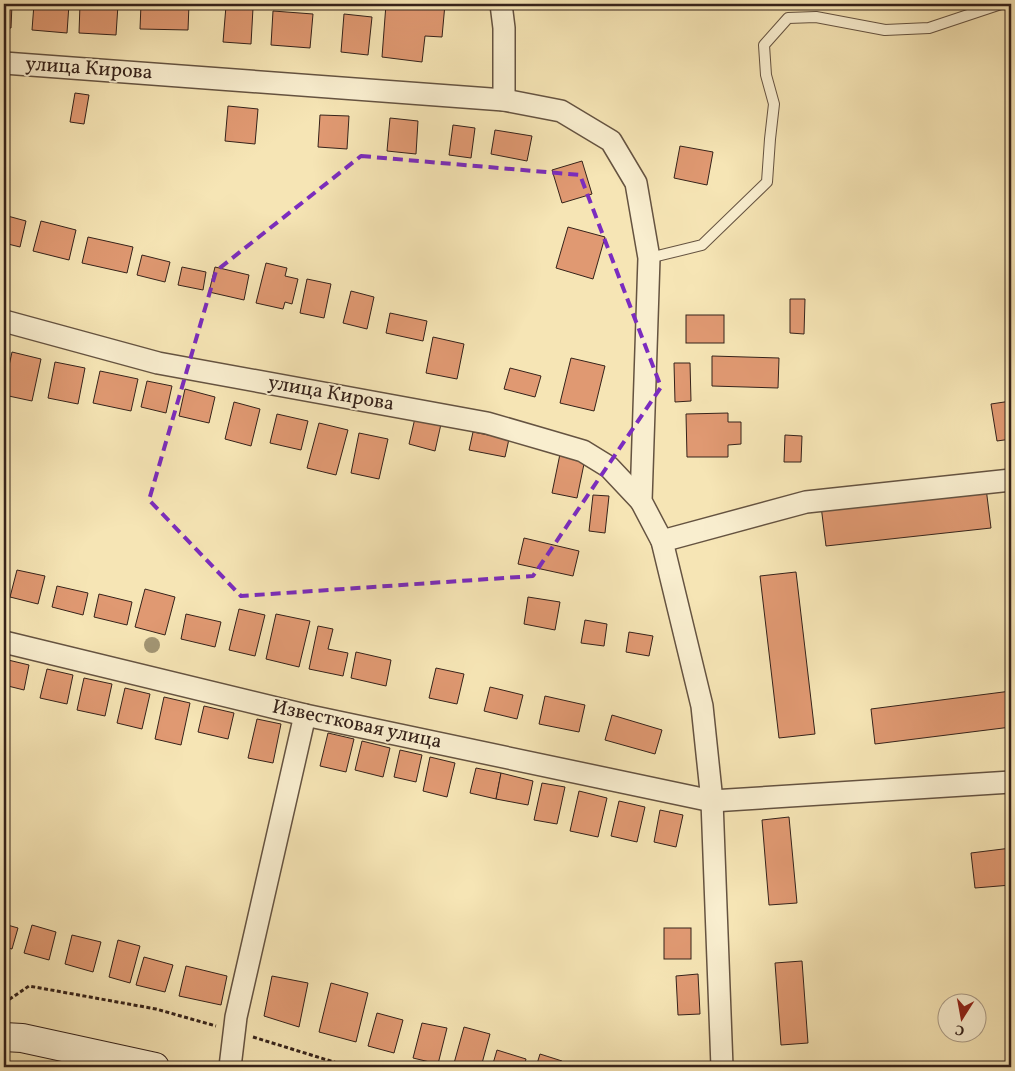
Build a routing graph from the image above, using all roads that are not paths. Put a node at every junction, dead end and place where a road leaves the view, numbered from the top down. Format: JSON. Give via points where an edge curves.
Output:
{"nodes":[{"id":1,"x":501,"y":4,"type":"edge"},
{"id":2,"x":1001,"y":4,"type":"edge"},
{"id":3,"x":4,"y":63,"type":"edge"},
{"id":4,"x":504,"y":100,"type":"junction"},
{"id":5,"x":649,"y":258,"type":"junction"},
{"id":6,"x":4,"y":321,"type":"edge"},
{"id":7,"x":1011,"y":480,"type":"edge"},
{"id":8,"x":641,"y":500,"type":"junction"},
{"id":9,"x":662,"y":541,"type":"junction"},
{"id":10,"x":4,"y":642,"type":"edge"},
{"id":11,"x":305,"y":715,"type":"junction"},
{"id":12,"x":1011,"y":782,"type":"edge"},
{"id":13,"x":712,"y":801,"type":"junction"},
{"id":14,"x":10,"y":1032,"type":"edge"},
{"id":15,"x":155,"y":1067,"type":"edge"},
{"id":16,"x":230,"y":1067,"type":"edge"},
{"id":17,"x":722,"y":1067,"type":"edge"}],
"edges":[{"from":1,"to":4,"type":"street"},
{"from":2,"to":5,"type":"lane","via":[[929,28],[885,30],[816,17],[788,18],[764,45],[766,75],[774,104],[767,182],[702,245]]},
{"from":3,"to":4,"type":"street","name":"улица Кирова"},
{"from":4,"to":5,"type":"street","name":"улица Кирова","via":[[562,111],[611,141],[636,183]]},
{"from":5,"to":8,"type":"street"},
{"from":6,"to":8,"type":"street","name":"улица Кирова","via":[[158,363],[478,422],[549,441],[583,451],[609,467]]},
{"from":7,"to":9,"type":"street","via":[[806,502]]},
{"from":8,"to":9,"type":"street"},
{"from":9,"to":13,"type":"street","via":[[702,706]]},
{"from":10,"to":11,"type":"street","name":"Известковая улица"},
{"from":11,"to":13,"type":"street","name":"Известковая улица"},
{"from":11,"to":16,"type":"street","via":[[240,997]]},
{"from":12,"to":13,"type":"street","name":"Известковая улица"},
{"from":13,"to":17,"type":"street"},
{"from":14,"to":15,"type":"main road"}]}
